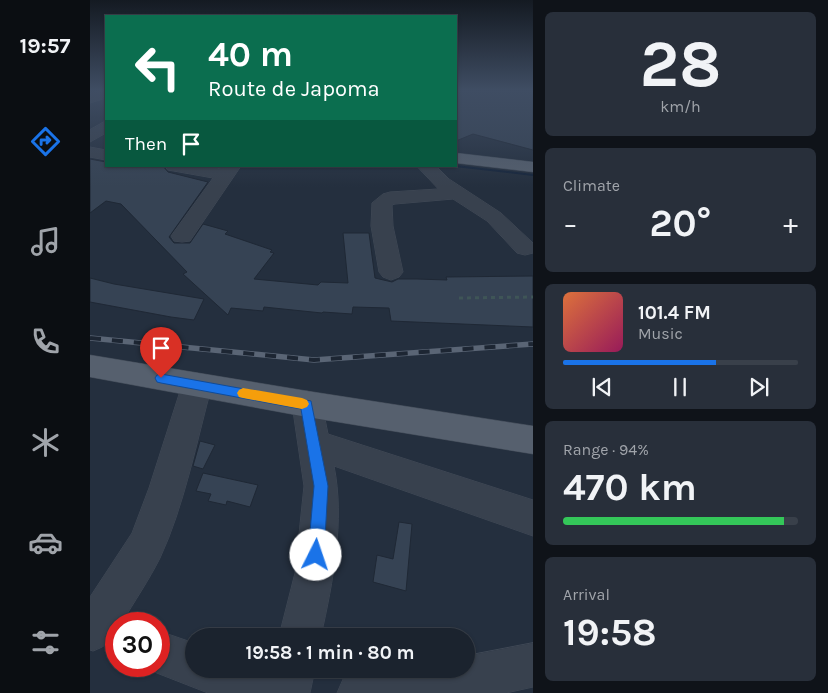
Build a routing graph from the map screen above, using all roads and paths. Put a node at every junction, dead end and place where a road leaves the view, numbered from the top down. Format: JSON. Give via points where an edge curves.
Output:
{"nodes":[{"id":1,"x":105,"y":127,"type":"edge"},
{"id":2,"x":90,"y":137,"type":"edge"},
{"id":3,"x":90,"y":152,"type":"edge"},
{"id":4,"x":105,"y":155,"type":"edge"},
{"id":5,"x":457,"y":158,"type":"edge"},
{"id":6,"x":185,"y":167,"type":"edge"},
{"id":7,"x":427,"y":167,"type":"edge"},
{"id":8,"x":533,"y":167,"type":"edge"},
{"id":9,"x":229,"y":171,"type":"edge"},
{"id":10,"x":457,"y":193,"type":"junction"},
{"id":11,"x":182,"y":236,"type":"dead end"},
{"id":12,"x":525,"y":248,"type":"dead end"},
{"id":13,"x":391,"y":272,"type":"dead end"},
{"id":14,"x":533,"y":297,"type":"edge"},
{"id":15,"x":459,"y":298,"type":"dead end"},
{"id":16,"x":90,"y":366,"type":"edge"},
{"id":17,"x":197,"y":385,"type":"junction"},
{"id":18,"x":307,"y":404,"type":"junction"},
{"id":19,"x":533,"y":440,"type":"edge"},
{"id":20,"x":315,"y":444,"type":"junction"},
{"id":21,"x":533,"y":518,"type":"edge"},
{"id":22,"x":302,"y":628,"type":"edge"},
{"id":23,"x":100,"y":632,"type":"edge"},
{"id":24,"x":170,"y":657,"type":"edge"},
{"id":25,"x":185,"y":662,"type":"edge"},
{"id":26,"x":533,"y":665,"type":"edge"},
{"id":27,"x":229,"y":678,"type":"edge"},
{"id":28,"x":291,"y":678,"type":"edge"},
{"id":29,"x":273,"y":693,"type":"edge"},
{"id":30,"x":287,"y":693,"type":"edge"},
{"id":31,"x":360,"y":693,"type":"edge"}],
"edges":[{"from":1,"to":2,"type":"street"},
{"from":3,"to":4,"type":"street"},
{"from":5,"to":8,"type":"main road"},
{"from":6,"to":9,"type":"street"},
{"from":7,"to":10,"type":"street"},
{"from":9,"to":11,"type":"street"},
{"from":10,"to":12,"type":"street","via":[[494,217]]},
{"from":10,"to":13,"type":"street","via":[[390,198],[382,203],[382,226]]},
{"from":14,"to":15,"type":"path"},
{"from":16,"to":17,"type":"main road"},
{"from":17,"to":18,"type":"main road"},
{"from":17,"to":23,"type":"street","via":[[167,488],[146,544]]},
{"from":18,"to":19,"type":"main road"},
{"from":18,"to":20,"type":"street"},
{"from":20,"to":21,"type":"street"},
{"from":20,"to":22,"type":"street","via":[[321,486],[316,563]]},
{"from":24,"to":25,"type":"street"},
{"from":26,"to":31,"type":"street","via":[[416,689]]},
{"from":27,"to":29,"type":"street"},
{"from":28,"to":30,"type":"street"}]}
